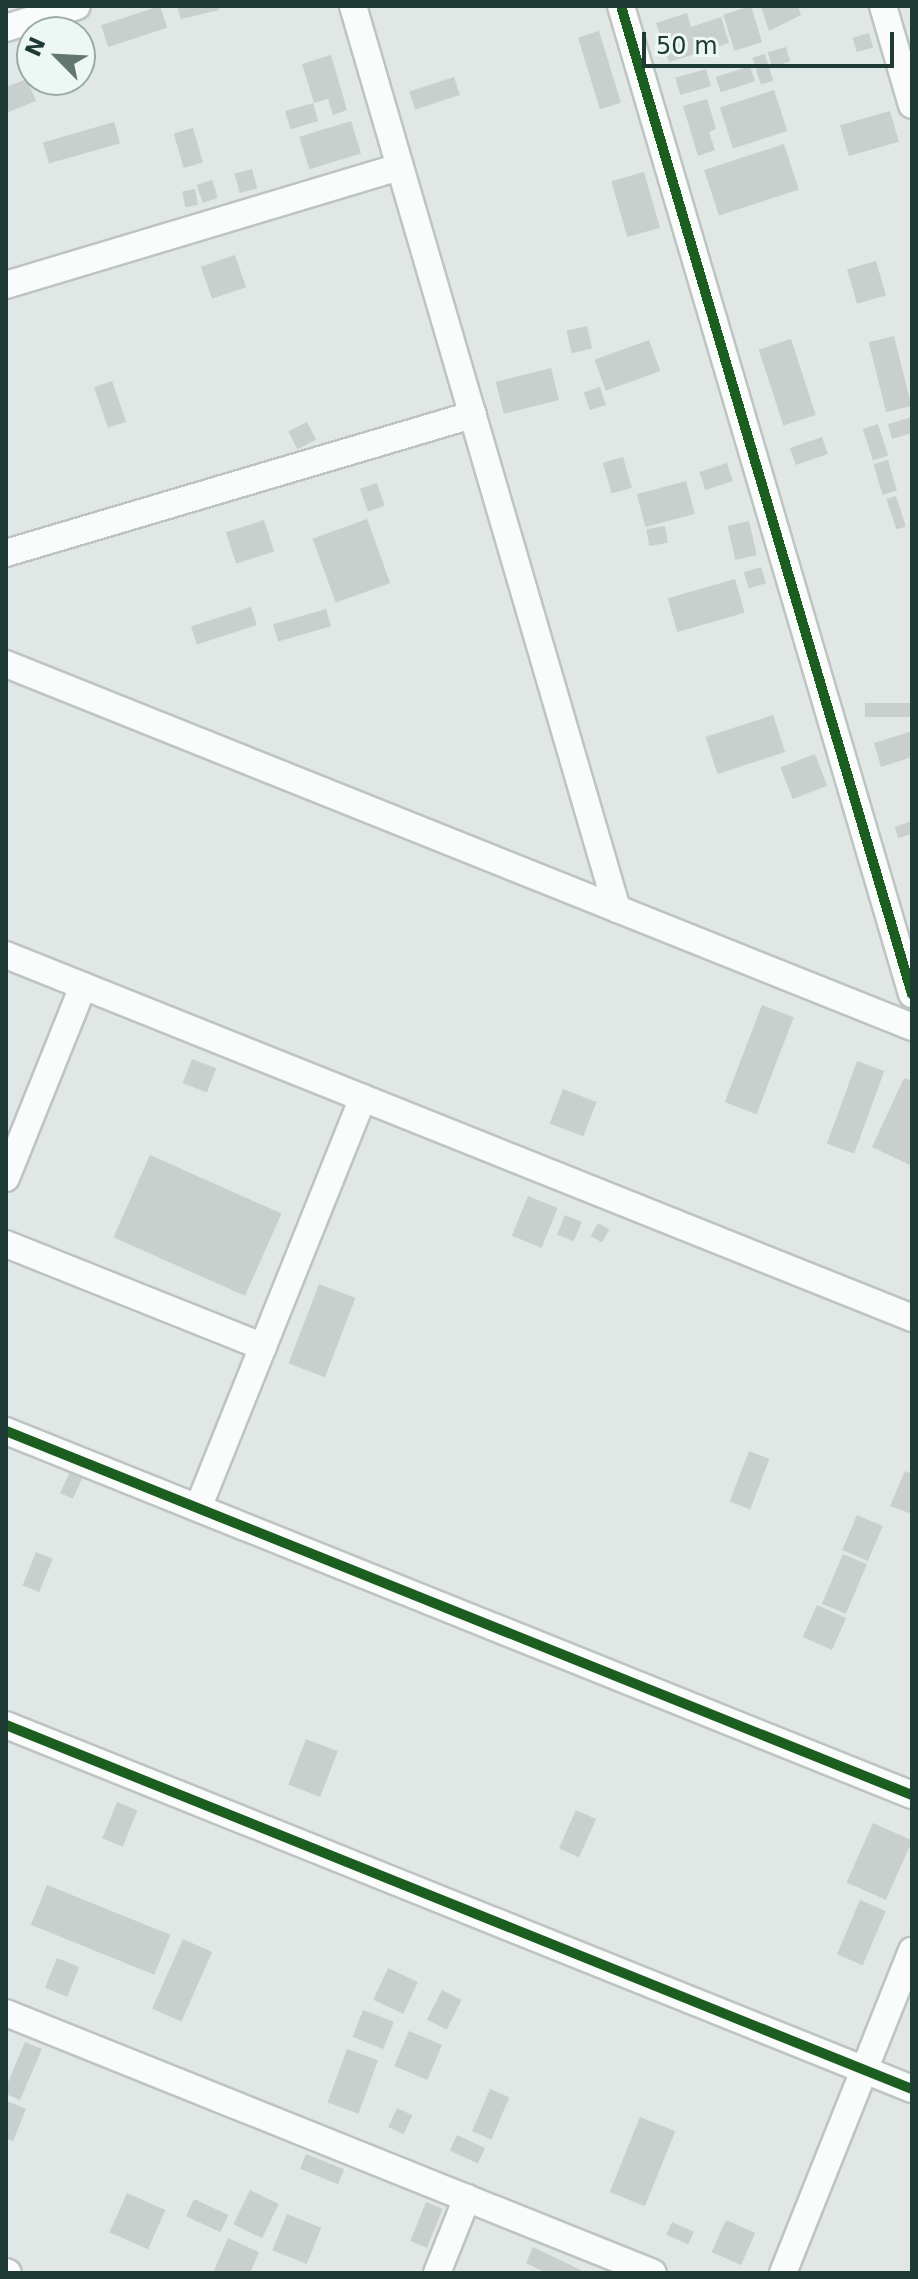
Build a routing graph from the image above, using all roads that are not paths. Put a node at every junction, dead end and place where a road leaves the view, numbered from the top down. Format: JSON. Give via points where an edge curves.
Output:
{"nodes":[{"id":1,"x":77,"y":6,"type":"edge"},
{"id":2,"x":353,"y":6,"type":"edge"},
{"id":3,"x":621,"y":6,"type":"edge"},
{"id":4,"x":883,"y":6,"type":"edge"},
{"id":5,"x":6,"y":28,"type":"edge"},
{"id":6,"x":912,"y":105,"type":"edge"},
{"id":7,"x":400,"y":167,"type":"junction"},
{"id":8,"x":6,"y":285,"type":"edge"},
{"id":9,"x":473,"y":415,"type":"junction"},
{"id":10,"x":6,"y":553,"type":"edge"},
{"id":11,"x":6,"y":664,"type":"edge"},
{"id":12,"x":617,"y":909,"type":"junction"},
{"id":13,"x":6,"y":955,"type":"edge"},
{"id":14,"x":83,"y":986,"type":"junction"},
{"id":15,"x":912,"y":994,"type":"edge"},
{"id":16,"x":912,"y":1027,"type":"edge"},
{"id":17,"x":363,"y":1098,"type":"junction"},
{"id":18,"x":6,"y":1178,"type":"edge"},
{"id":19,"x":6,"y":1244,"type":"edge"},
{"id":20,"x":912,"y":1318,"type":"edge"},
{"id":21,"x":263,"y":1347,"type":"junction"},
{"id":22,"x":6,"y":1431,"type":"edge"},
{"id":23,"x":198,"y":1508,"type":"junction"},
{"id":24,"x":6,"y":1725,"type":"edge"},
{"id":25,"x":912,"y":1795,"type":"edge"},
{"id":26,"x":912,"y":1951,"type":"edge"},
{"id":27,"x":6,"y":2013,"type":"edge"},
{"id":28,"x":864,"y":2070,"type":"junction"},
{"id":29,"x":912,"y":2089,"type":"edge"},
{"id":30,"x":467,"y":2198,"type":"junction"},
{"id":31,"x":437,"y":2273,"type":"edge"},
{"id":32,"x":653,"y":2273,"type":"edge"},
{"id":33,"x":783,"y":2273,"type":"edge"}],
"edges":[{"from":1,"to":5,"type":"street"},
{"from":2,"to":7,"type":"street"},
{"from":3,"to":15,"type":"street"},
{"from":4,"to":6,"type":"street"},
{"from":7,"to":8,"type":"street"},
{"from":7,"to":9,"type":"street"},
{"from":9,"to":10,"type":"street"},
{"from":9,"to":12,"type":"street"},
{"from":11,"to":12,"type":"street"},
{"from":12,"to":16,"type":"street"},
{"from":13,"to":14,"type":"street"},
{"from":14,"to":17,"type":"street"},
{"from":14,"to":18,"type":"street"},
{"from":17,"to":20,"type":"street"},
{"from":17,"to":21,"type":"street"},
{"from":19,"to":21,"type":"street"},
{"from":21,"to":23,"type":"street"},
{"from":22,"to":23,"type":"street"},
{"from":23,"to":25,"type":"street"},
{"from":24,"to":28,"type":"street"},
{"from":26,"to":28,"type":"street"},
{"from":27,"to":30,"type":"street"},
{"from":28,"to":29,"type":"street"},
{"from":28,"to":33,"type":"street"},
{"from":30,"to":31,"type":"street"},
{"from":30,"to":32,"type":"street"}]}
